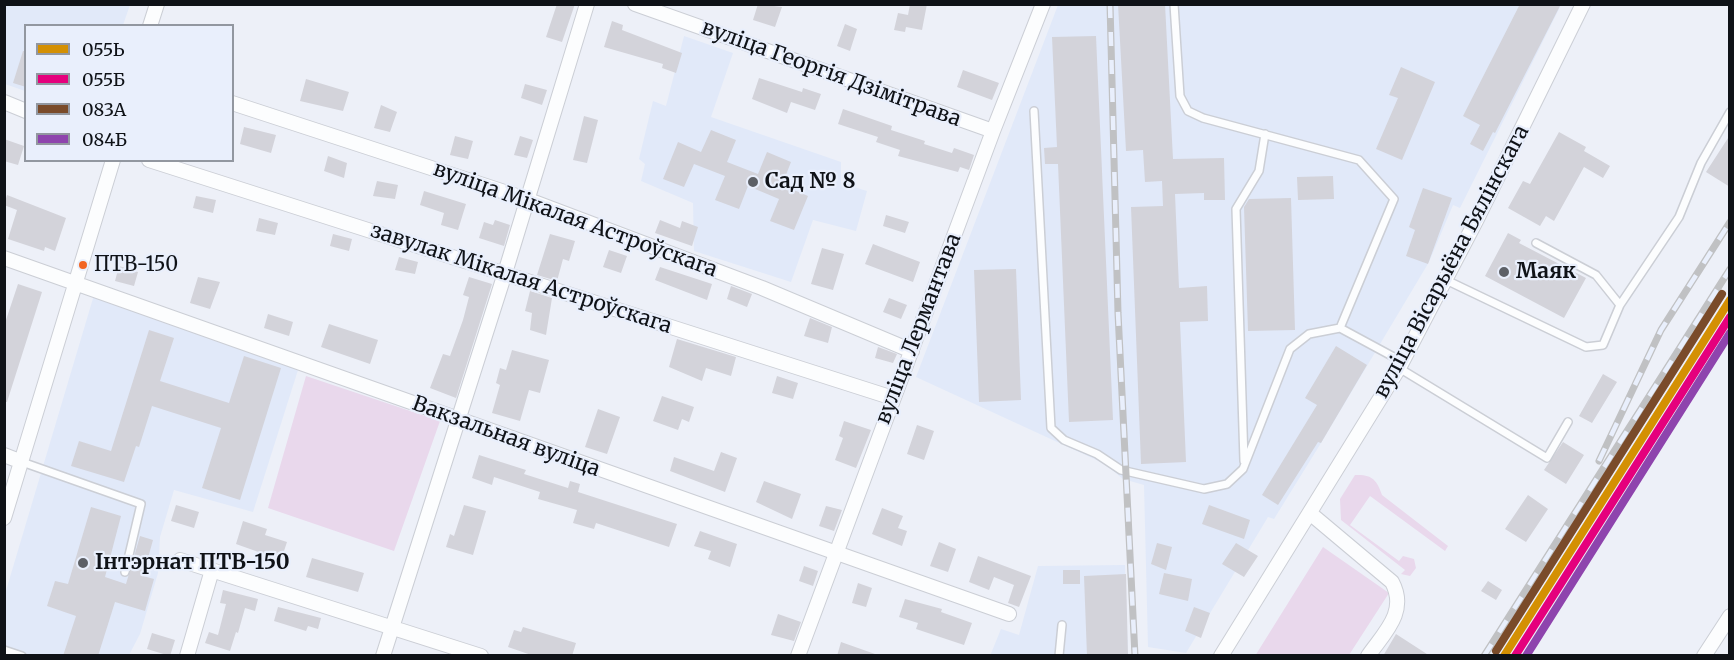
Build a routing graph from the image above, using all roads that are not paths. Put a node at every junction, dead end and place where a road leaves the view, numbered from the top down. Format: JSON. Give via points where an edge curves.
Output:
{"nodes":[{"id":1,"x":157,"y":4,"type":"edge"},
{"id":2,"x":587,"y":4,"type":"edge"},
{"id":3,"x":635,"y":4,"type":"edge"},
{"id":4,"x":1043,"y":4,"type":"edge"},
{"id":5,"x":1174,"y":4,"type":"edge"},
{"id":6,"x":1583,"y":4,"type":"edge"},
{"id":7,"x":151,"y":24,"type":"edge"},
{"id":8,"x":4,"y":102,"type":"edge"},
{"id":9,"x":234,"y":104,"type":"edge"},
{"id":10,"x":24,"y":110,"type":"edge"},
{"id":11,"x":1034,"y":111,"type":"dead end"},
{"id":12,"x":1730,"y":112,"type":"edge"},
{"id":13,"x":993,"y":131,"type":"junction"},
{"id":14,"x":1264,"y":134,"type":"junction"},
{"id":15,"x":112,"y":162,"type":"edge"},
{"id":16,"x":155,"y":162,"type":"edge"},
{"id":17,"x":525,"y":199,"type":"junction"},
{"id":18,"x":1536,"y":243,"type":"dead end"},
{"id":19,"x":4,"y":258,"type":"edge"},
{"id":20,"x":505,"y":273,"type":"junction"},
{"id":21,"x":1446,"y":280,"type":"junction"},
{"id":22,"x":78,"y":284,"type":"junction"},
{"id":23,"x":1620,"y":305,"type":"junction"},
{"id":24,"x":1340,"y":328,"type":"junction"},
{"id":25,"x":912,"y":351,"type":"junction"},
{"id":26,"x":1401,"y":365,"type":"junction"},
{"id":27,"x":893,"y":398,"type":"junction"},
{"id":28,"x":458,"y":420,"type":"junction"},
{"id":29,"x":1568,"y":422,"type":"dead end"},
{"id":30,"x":4,"y":454,"type":"edge"},
{"id":31,"x":22,"y":462,"type":"junction"},
{"id":32,"x":1244,"y":465,"type":"junction"},
{"id":33,"x":1311,"y":514,"type":"junction"},
{"id":34,"x":4,"y":518,"type":"edge"},
{"id":35,"x":834,"y":554,"type":"junction"},
{"id":36,"x":180,"y":560,"type":"dead end"},
{"id":37,"x":212,"y":570,"type":"junction"},
{"id":38,"x":125,"y":572,"type":"dead end"},
{"id":39,"x":1009,"y":614,"type":"dead end"},
{"id":40,"x":1730,"y":616,"type":"edge"},
{"id":41,"x":1062,"y":625,"type":"dead end"},
{"id":42,"x":394,"y":626,"type":"junction"},
{"id":43,"x":4,"y":650,"type":"edge"},
{"id":44,"x":1224,"y":655,"type":"edge"},
{"id":45,"x":22,"y":656,"type":"edge"},
{"id":46,"x":187,"y":656,"type":"edge"},
{"id":47,"x":383,"y":656,"type":"edge"},
{"id":48,"x":482,"y":656,"type":"edge"},
{"id":49,"x":798,"y":656,"type":"edge"},
{"id":50,"x":1059,"y":656,"type":"edge"},
{"id":51,"x":1368,"y":656,"type":"edge"},
{"id":52,"x":1704,"y":656,"type":"edge"}],
"edges":[{"from":1,"to":7,"type":"street"},
{"from":2,"to":17,"type":"street"},
{"from":3,"to":13,"type":"street","name":"вуліца Георгія Дзімітрава"},
{"from":4,"to":13,"type":"street","name":"вуліца Лермантава"},
{"from":5,"to":14,"type":"lane","via":[[1180,96],[1188,111]]},
{"from":6,"to":21,"type":"street","name":"вуліца Вісарыёна Бялінскага"},
{"from":8,"to":10,"type":"street"},
{"from":9,"to":17,"type":"street","name":"вуліца Мікалая Астроўскага"},
{"from":11,"to":32,"type":"lane","via":[[1051,428],[1064,440],[1097,454],[1120,470],[1204,489],[1227,484]]},
{"from":12,"to":23,"type":"lane","via":[[1701,163],[1679,217]]},
{"from":13,"to":25,"type":"street","name":"вуліца Лермантава"},
{"from":14,"to":24,"type":"lane","via":[[1359,160],[1394,199]]},
{"from":14,"to":32,"type":"lane","via":[[1259,171],[1236,209]]},
{"from":15,"to":22,"type":"street"},
{"from":16,"to":20,"type":"street","name":"завулак Мікалая Астроўскага"},
{"from":17,"to":20,"type":"street"},
{"from":17,"to":25,"type":"street","name":"вуліца Мікалая Астроўскага","via":[[762,288]]},
{"from":18,"to":23,"type":"lane","via":[[1596,275]]},
{"from":19,"to":22,"type":"street","name":"Вакзальная вуліца"},
{"from":20,"to":27,"type":"street","name":"завулак Мікалая Астроўскага"},
{"from":20,"to":28,"type":"street"},
{"from":21,"to":23,"type":"lane","via":[[1586,347],[1603,345]]},
{"from":21,"to":26,"type":"street","name":"вуліца Вісарыёна Бялінскага"},
{"from":22,"to":28,"type":"street","name":"Вакзальная вуліца"},
{"from":22,"to":31,"type":"street"},
{"from":24,"to":26,"type":"lane"},
{"from":24,"to":32,"type":"lane","via":[[1309,334],[1290,350]]},
{"from":25,"to":27,"type":"street","name":"вуліца Лермантава"},
{"from":26,"to":29,"type":"lane","via":[[1547,458]]},
{"from":26,"to":33,"type":"street","name":"вуліца Вісарыёна Бялінскага"},
{"from":27,"to":35,"type":"street","name":"вуліца Лермантава"},
{"from":28,"to":35,"type":"street","name":"Вакзальная вуліца"},
{"from":28,"to":42,"type":"street"},
{"from":30,"to":31,"type":"street"},
{"from":31,"to":34,"type":"street"},
{"from":31,"to":38,"type":"lane","via":[[141,504]]},
{"from":33,"to":44,"type":"street","name":"вуліца Вісарыёна Бялінскага"},
{"from":33,"to":51,"type":"street","via":[[1395,588],[1399,602],[1395,617]]},
{"from":35,"to":39,"type":"street","name":"Вакзальная вуліца"},
{"from":35,"to":49,"type":"street","name":"вуліца Лермантава"},
{"from":36,"to":37,"type":"street"},
{"from":37,"to":42,"type":"street"},
{"from":37,"to":46,"type":"street"},
{"from":40,"to":52,"type":"street"},
{"from":41,"to":50,"type":"lane"},
{"from":42,"to":47,"type":"street"},
{"from":42,"to":48,"type":"street"},
{"from":43,"to":45,"type":"lane"}]}
